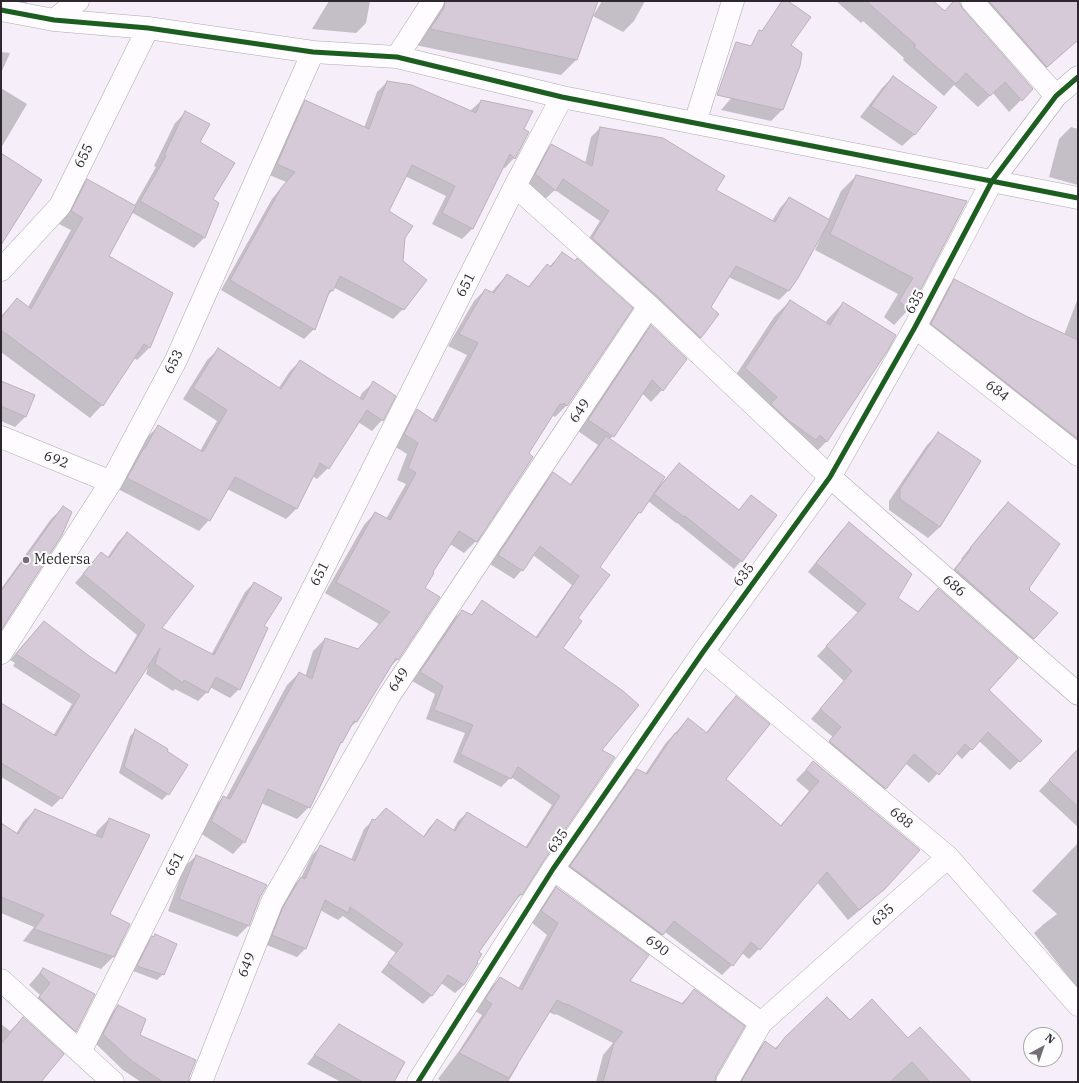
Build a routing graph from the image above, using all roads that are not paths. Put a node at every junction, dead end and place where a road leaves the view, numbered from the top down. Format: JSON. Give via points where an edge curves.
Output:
{"nodes":[{"id":1,"x":78,"y":1,"type":"edge"},
{"id":2,"x":433,"y":1,"type":"edge"},
{"id":3,"x":733,"y":1,"type":"edge"},
{"id":4,"x":972,"y":1,"type":"edge"},
{"id":5,"x":1,"y":10,"type":"edge"},
{"id":6,"x":54,"y":20,"type":"junction"},
{"id":7,"x":148,"y":28,"type":"junction"},
{"id":8,"x":313,"y":52,"type":"junction"},
{"id":9,"x":397,"y":57,"type":"junction"},
{"id":10,"x":1078,"y":77,"type":"edge"},
{"id":11,"x":1056,"y":96,"type":"junction"},
{"id":12,"x":562,"y":97,"type":"junction"},
{"id":13,"x":695,"y":123,"type":"junction"},
{"id":14,"x":992,"y":181,"type":"junction"},
{"id":15,"x":515,"y":186,"type":"junction"},
{"id":16,"x":1078,"y":198,"type":"edge"},
{"id":17,"x":1,"y":270,"type":"edge"},
{"id":18,"x":649,"y":306,"type":"junction"},
{"id":19,"x":915,"y":328,"type":"junction"},
{"id":20,"x":1,"y":437,"type":"edge"},
{"id":21,"x":1078,"y":454,"type":"edge"},
{"id":22,"x":830,"y":477,"type":"junction"},
{"id":23,"x":111,"y":482,"type":"junction"},
{"id":24,"x":703,"y":652,"type":"junction"},
{"id":25,"x":1,"y":653,"type":"edge"},
{"id":26,"x":1078,"y":694,"type":"edge"},
{"id":27,"x":948,"y":857,"type":"junction"},
{"id":28,"x":553,"y":869,"type":"junction"},
{"id":29,"x":1,"y":980,"type":"edge"},
{"id":30,"x":1078,"y":1005,"type":"edge"},
{"id":31,"x":761,"y":1023,"type":"junction"},
{"id":32,"x":80,"y":1052,"type":"junction"},
{"id":33,"x":113,"y":1082,"type":"edge"},
{"id":34,"x":201,"y":1082,"type":"edge"},
{"id":35,"x":418,"y":1082,"type":"edge"},
{"id":36,"x":727,"y":1082,"type":"edge"}],
"edges":[{"from":1,"to":6,"type":"street"},
{"from":2,"to":9,"type":"street"},
{"from":3,"to":13,"type":"street"},
{"from":4,"to":11,"type":"street"},
{"from":5,"to":6,"type":"street"},
{"from":6,"to":7,"type":"street"},
{"from":7,"to":8,"type":"street"},
{"from":7,"to":17,"type":"street","name":"655","via":[[60,206]]},
{"from":8,"to":9,"type":"street"},
{"from":8,"to":23,"type":"street","name":"653","via":[[176,360]]},
{"from":9,"to":12,"type":"street"},
{"from":10,"to":11,"type":"street","name":"635"},
{"from":11,"to":14,"type":"street","name":"635"},
{"from":12,"to":13,"type":"street"},
{"from":12,"to":15,"type":"street","name":"651"},
{"from":13,"to":14,"type":"street"},
{"from":14,"to":16,"type":"street"},
{"from":14,"to":19,"type":"street","name":"635"},
{"from":15,"to":18,"type":"street","name":"686"},
{"from":15,"to":32,"type":"street","name":"651"},
{"from":18,"to":22,"type":"street","name":"686"},
{"from":18,"to":34,"type":"street","name":"649","via":[[389,696],[272,902]]},
{"from":19,"to":21,"type":"street","name":"684"},
{"from":19,"to":22,"type":"street","name":"635"},
{"from":20,"to":23,"type":"street","name":"692"},
{"from":22,"to":24,"type":"street","name":"635"},
{"from":22,"to":26,"type":"street","name":"686"},
{"from":23,"to":25,"type":"street","name":"653"},
{"from":24,"to":27,"type":"street","name":"688"},
{"from":24,"to":28,"type":"street","name":"635"},
{"from":27,"to":30,"type":"street","name":"688"},
{"from":27,"to":31,"type":"street","name":"635"},
{"from":28,"to":31,"type":"street","name":"690"},
{"from":28,"to":35,"type":"street","name":"635"},
{"from":29,"to":32,"type":"street"},
{"from":31,"to":36,"type":"street","name":"635"},
{"from":32,"to":33,"type":"street"}]}
